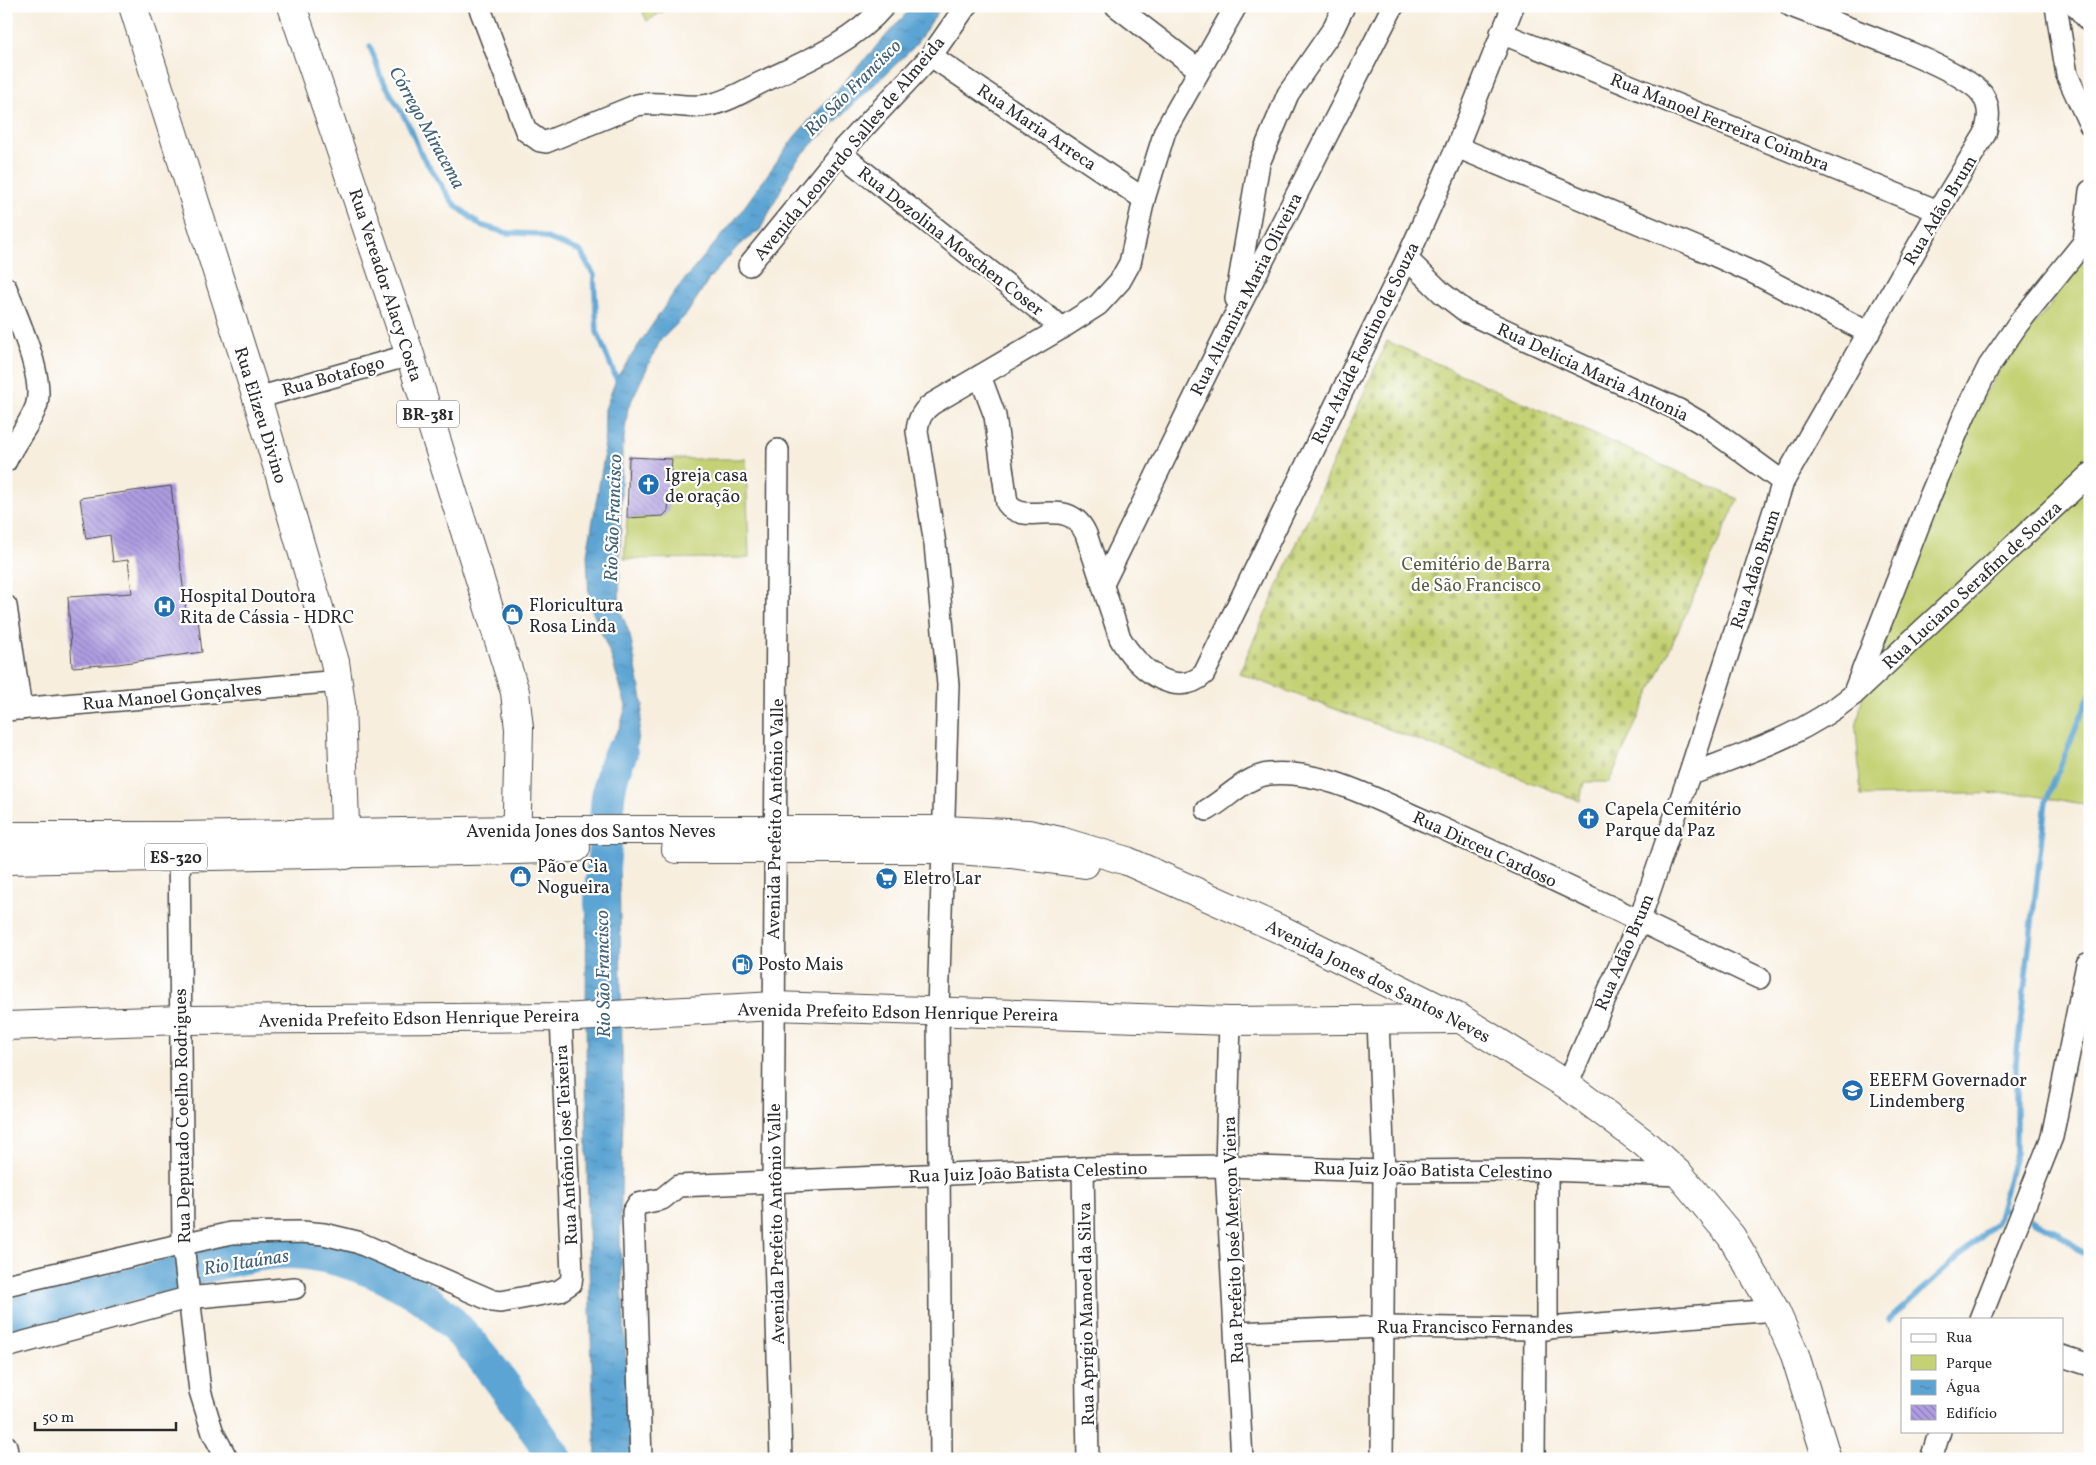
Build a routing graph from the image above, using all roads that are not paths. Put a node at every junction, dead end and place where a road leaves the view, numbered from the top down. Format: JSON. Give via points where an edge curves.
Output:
{"nodes":[{"id":1,"x":133,"y":6,"type":"edge"},
{"id":2,"x":292,"y":6,"type":"edge"},
{"id":3,"x":479,"y":6,"type":"edge"},
{"id":4,"x":884,"y":6,"type":"edge"},
{"id":5,"x":966,"y":6,"type":"edge"},
{"id":6,"x":1116,"y":6,"type":"edge"},
{"id":7,"x":1236,"y":6,"type":"edge"},
{"id":8,"x":1344,"y":6,"type":"edge"},
{"id":9,"x":1393,"y":6,"type":"edge"},
{"id":10,"x":1513,"y":6,"type":"edge"},
{"id":11,"x":1791,"y":6,"type":"edge"},
{"id":12,"x":2056,"y":6,"type":"edge"},
{"id":13,"x":2076,"y":6,"type":"edge"},
{"id":14,"x":2090,"y":22,"type":"edge"},
{"id":15,"x":1501,"y":33,"type":"junction"},
{"id":16,"x":931,"y":56,"type":"junction"},
{"id":17,"x":1198,"y":69,"type":"junction"},
{"id":18,"x":2090,"y":125,"type":"edge"},
{"id":19,"x":1457,"y":146,"type":"junction"},
{"id":20,"x":840,"y":153,"type":"junction"},
{"id":21,"x":2090,"y":191,"type":"edge"},
{"id":22,"x":1144,"y":199,"type":"junction"},
{"id":23,"x":1938,"y":211,"type":"junction"},
{"id":24,"x":2087,"y":246,"type":"edge"},
{"id":25,"x":1407,"y":259,"type":"junction"},
{"id":26,"x":749,"y":264,"type":"dead end"},
{"id":27,"x":6,"y":288,"type":"edge"},
{"id":28,"x":1232,"y":319,"type":"junction"},
{"id":29,"x":1062,"y":328,"type":"junction"},
{"id":30,"x":1869,"y":332,"type":"junction"},
{"id":31,"x":410,"y":355,"type":"junction"},
{"id":32,"x":980,"y":376,"type":"junction"},
{"id":33,"x":257,"y":398,"type":"junction"},
{"id":34,"x":778,"y":450,"type":"dead end"},
{"id":35,"x":6,"y":461,"type":"edge"},
{"id":36,"x":2090,"y":474,"type":"edge"},
{"id":37,"x":1783,"y":482,"type":"junction"},
{"id":38,"x":1103,"y":584,"type":"junction"},
{"id":39,"x":6,"y":606,"type":"edge"},
{"id":40,"x":338,"y":681,"type":"junction"},
{"id":41,"x":1854,"y":695,"type":"junction"},
{"id":42,"x":13,"y":710,"type":"edge"},
{"id":43,"x":1689,"y":775,"type":"junction"},
{"id":44,"x":1207,"y":810,"type":"dead end"},
{"id":45,"x":6,"y":836,"type":"edge"},
{"id":46,"x":516,"y":840,"type":"junction"},
{"id":47,"x":943,"y":840,"type":"junction"},
{"id":48,"x":776,"y":841,"type":"junction"},
{"id":49,"x":346,"y":844,"type":"junction"},
{"id":50,"x":179,"y":846,"type":"junction"},
{"id":51,"x":6,"y":860,"type":"edge"},
{"id":52,"x":1639,"y":922,"type":"junction"},
{"id":53,"x":2087,"y":964,"type":"dead end"},
{"id":54,"x":1759,"y":978,"type":"dead end"},
{"id":55,"x":773,"y":1006,"type":"junction"},
{"id":56,"x":938,"y":1010,"type":"junction"},
{"id":57,"x":569,"y":1017,"type":"junction"},
{"id":58,"x":1461,"y":1018,"type":"junction"},
{"id":59,"x":181,"y":1020,"type":"junction"},
{"id":60,"x":1378,"y":1020,"type":"junction"},
{"id":61,"x":1230,"y":1021,"type":"junction"},
{"id":62,"x":6,"y":1026,"type":"edge"},
{"id":63,"x":1567,"y":1085,"type":"junction"},
{"id":64,"x":1226,"y":1166,"type":"junction"},
{"id":65,"x":1083,"y":1168,"type":"junction"},
{"id":66,"x":1547,"y":1170,"type":"junction"},
{"id":67,"x":1384,"y":1171,"type":"junction"},
{"id":68,"x":938,"y":1175,"type":"junction"},
{"id":69,"x":1680,"y":1175,"type":"junction"},
{"id":70,"x":773,"y":1183,"type":"junction"},
{"id":71,"x":183,"y":1248,"type":"junction"},
{"id":72,"x":6,"y":1285,"type":"edge"},
{"id":73,"x":295,"y":1288,"type":"dead end"},
{"id":74,"x":187,"y":1292,"type":"junction"},
{"id":75,"x":1774,"y":1310,"type":"junction"},
{"id":76,"x":1980,"y":1318,"type":"edge"},
{"id":77,"x":1384,"y":1327,"type":"junction"},
{"id":78,"x":1541,"y":1329,"type":"junction"},
{"id":79,"x":1236,"y":1333,"type":"junction"},
{"id":80,"x":6,"y":1347,"type":"edge"},
{"id":81,"x":2064,"y":1357,"type":"edge"},
{"id":82,"x":2090,"y":1365,"type":"edge"},
{"id":83,"x":1940,"y":1432,"type":"edge"},
{"id":84,"x":6,"y":1446,"type":"edge"},
{"id":85,"x":8,"y":1459,"type":"edge"},
{"id":86,"x":227,"y":1459,"type":"edge"},
{"id":87,"x":641,"y":1459,"type":"edge"},
{"id":88,"x":781,"y":1459,"type":"edge"},
{"id":89,"x":941,"y":1459,"type":"edge"},
{"id":90,"x":1088,"y":1459,"type":"edge"},
{"id":91,"x":1242,"y":1459,"type":"edge"},
{"id":92,"x":1382,"y":1459,"type":"edge"},
{"id":93,"x":1534,"y":1459,"type":"edge"},
{"id":94,"x":1827,"y":1459,"type":"edge"},
{"id":95,"x":1931,"y":1459,"type":"edge"}],
"edges":[{"from":1,"to":33,"type":"main road","name":"Rua Elizeu Divino"},
{"from":2,"to":31,"type":"main road","name":"Rua Vereador Alacy Costa","number":"BR-381"},
{"from":3,"to":4,"type":"street","via":[[526,131],[546,142],[637,105],[699,107],[723,101],[820,55],[865,25]]},
{"from":5,"to":16,"type":"street","name":"Avenida Leonardo Salles de Almeida"},
{"from":6,"to":17,"type":"street"},
{"from":7,"to":17,"type":"street"},
{"from":8,"to":28,"type":"street","via":[[1333,29],[1288,94],[1259,163]]},
{"from":9,"to":28,"type":"street","name":"Rua Altamira Maria Oliveira"},
{"from":10,"to":15,"type":"street","name":"Rua Ataíde Fostino de Souza"},
{"from":11,"to":23,"type":"street","name":"Rua Adão Brum","via":[[1922,59],[1973,84],[1989,107],[1989,120],[1985,134]]},
{"from":12,"to":18,"type":"street","via":[[2067,75]]},
{"from":13,"to":14,"type":"street"},
{"from":15,"to":19,"type":"street","name":"Rua Ataíde Fostino de Souza"},
{"from":15,"to":23,"type":"street","name":"Rua Manoel Ferreira Coimbra"},
{"from":16,"to":20,"type":"street","name":"Avenida Leonardo Salles de Almeida"},
{"from":16,"to":22,"type":"street","name":"Rua Maria Arreca"},
{"from":17,"to":22,"type":"street","via":[[1165,131]]},
{"from":19,"to":25,"type":"street","name":"Rua Ataíde Fostino de Souza"},
{"from":19,"to":30,"type":"street","via":[[1715,255]]},
{"from":20,"to":26,"type":"street","name":"Avenida Leonardo Salles de Almeida"},
{"from":20,"to":29,"type":"street","name":"Rua Dozolina Moschen Coser"},
{"from":21,"to":24,"type":"street"},
{"from":22,"to":29,"type":"street","via":[[1130,263],[1120,281],[1098,305]]},
{"from":23,"to":30,"type":"street","name":"Rua Adão Brum"},
{"from":24,"to":41,"type":"street","via":[[2018,324],[1989,366],[1928,501]]},
{"from":25,"to":37,"type":"street","name":"Rua Delicia Maria Antonia","via":[[1468,313],[1679,410],[1706,425]]},
{"from":25,"to":38,"type":"street","name":"Rua Ataíde Fostino de Souza","via":[[1204,674],[1188,684],[1169,682],[1133,658],[1120,638]]},
{"from":27,"to":35,"type":"street","via":[[38,376],[38,396],[32,415]]},
{"from":28,"to":38,"type":"street","name":"Rua Altamira Maria Oliveira"},
{"from":29,"to":32,"type":"street"},
{"from":30,"to":37,"type":"street","name":"Rua Adão Brum"},
{"from":31,"to":33,"type":"street","name":"Rua Botafogo"},
{"from":31,"to":46,"type":"main road","name":"Rua Vereador Alacy Costa","number":"BR-381","via":[[515,692],[519,728]]},
{"from":32,"to":38,"type":"street","via":[[996,416],[1007,503],[1010,508],[1021,512],[1061,513],[1078,521],[1086,534]]},
{"from":32,"to":47,"type":"street","via":[[926,408],[917,431],[935,544],[948,685]]},
{"from":33,"to":40,"type":"main road","name":"Rua Elizeu Divino"},
{"from":34,"to":48,"type":"street","name":"Avenida Prefeito Antônio Valle"},
{"from":36,"to":41,"type":"street","name":"Rua Luciano Serafim de Souza"},
{"from":37,"to":43,"type":"street","name":"Rua Adão Brum"},
{"from":39,"to":42,"type":"street"},
{"from":40,"to":42,"type":"street","name":"Rua Manoel Gonçalves"},
{"from":40,"to":49,"type":"main road","name":"Rua Elizeu Divino"},
{"from":41,"to":43,"type":"street","name":"Rua Luciano Serafim de Souza","via":[[1800,732]]},
{"from":43,"to":52,"type":"street","name":"Rua Adão Brum"},
{"from":44,"to":52,"type":"street","name":"Rua Dirceu Cardoso","via":[[1254,778],[1268,774],[1323,779],[1477,844]]},
{"from":45,"to":50,"type":"main road","name":"Avenida Jones dos Santos Neves","number":"ES-320"},
{"from":46,"to":48,"type":"main road","name":"Avenida Jones dos Santos Neves","number":"ES-320"},
{"from":46,"to":49,"type":"main road","name":"Avenida Jones dos Santos Neves","number":"ES-320"},
{"from":47,"to":48,"type":"main road","name":"Avenida Jones dos Santos Neves","number":"ES-320"},
{"from":47,"to":56,"type":"street"},
{"from":47,"to":58,"type":"main road","name":"Avenida Jones dos Santos Neves","number":"ES-320","via":[[1167,880],[1286,932]]},
{"from":48,"to":55,"type":"street","name":"Avenida Prefeito Antônio Valle"},
{"from":49,"to":50,"type":"main road","name":"Avenida Jones dos Santos Neves","number":"ES-320"},
{"from":50,"to":51,"type":"main road","name":"Avenida Jones dos Santos Neves","number":"ES-320"},
{"from":50,"to":59,"type":"street","name":"Rua Deputado Coelho Rodrigues"},
{"from":52,"to":54,"type":"street","name":"Rua Dirceu Cardoso"},
{"from":52,"to":63,"type":"street","name":"Rua Adão Brum"},
{"from":53,"to":76,"type":"street","via":[[2052,1137]]},
{"from":55,"to":56,"type":"main road","name":"Avenida Prefeito Edson Henrique Pereira"},
{"from":55,"to":57,"type":"main road","name":"Avenida Prefeito Edson Henrique Pereira"},
{"from":55,"to":70,"type":"street","name":"Avenida Prefeito Antônio Valle"},
{"from":56,"to":61,"type":"main road","name":"Avenida Prefeito Edson Henrique Pereira"},
{"from":56,"to":68,"type":"street"},
{"from":57,"to":59,"type":"main road","name":"Avenida Prefeito Edson Henrique Pereira"},
{"from":57,"to":71,"type":"street","name":"Rua Antônio José Teixeira","via":[[572,1274],[568,1286],[559,1291],[501,1302],[480,1297],[385,1253],[324,1234],[231,1233]]},
{"from":58,"to":60,"type":"main road","name":"Avenida Prefeito Edson Henrique Pereira"},
{"from":58,"to":63,"type":"main road","name":"Avenida Jones dos Santos Neves","number":"ES-320"},
{"from":59,"to":62,"type":"main road","name":"Avenida Prefeito Edson Henrique Pereira"},
{"from":59,"to":71,"type":"street","name":"Rua Deputado Coelho Rodrigues"},
{"from":60,"to":61,"type":"main road","name":"Avenida Prefeito Edson Henrique Pereira"},
{"from":60,"to":67,"type":"street"},
{"from":61,"to":64,"type":"street","name":"Rua Prefeito José Merçon Vieira"},
{"from":63,"to":69,"type":"main road","name":"Avenida Jones dos Santos Neves","number":"ES-320","via":[[1644,1143]]},
{"from":64,"to":65,"type":"street","name":"Rua Juiz João Batista Celestino"},
{"from":64,"to":67,"type":"street","name":"Rua Juiz João Batista Celestino"},
{"from":64,"to":79,"type":"street","name":"Rua Prefeito José Merçon Vieira"},
{"from":65,"to":68,"type":"street","name":"Rua Juiz João Batista Celestino"},
{"from":65,"to":90,"type":"street","name":"Rua Aprígio Manoel da Silva"},
{"from":66,"to":67,"type":"street","name":"Rua Juiz João Batista Celestino"},
{"from":66,"to":69,"type":"street","name":"Rua Juiz João Batista Celestino"},
{"from":66,"to":78,"type":"street"},
{"from":67,"to":77,"type":"street"},
{"from":68,"to":70,"type":"street","name":"Rua Juiz João Batista Celestino"},
{"from":68,"to":89,"type":"street"},
{"from":69,"to":75,"type":"main road","name":"Avenida Jones dos Santos Neves","number":"ES-320","via":[[1731,1236]]},
{"from":70,"to":87,"type":"street","name":"Rua Juiz João Batista Celestino","via":[[678,1186],[662,1199],[638,1204],[633,1209]]},
{"from":70,"to":88,"type":"street","name":"Avenida Prefeito Antônio Valle"},
{"from":71,"to":72,"type":"street"},
{"from":71,"to":74,"type":"street","name":"Rua Deputado Coelho Rodrigues"},
{"from":73,"to":74,"type":"street"},
{"from":74,"to":80,"type":"street"},
{"from":74,"to":86,"type":"street","name":"Rua Deputado Coelho Rodrigues","via":[[200,1391],[213,1433]]},
{"from":75,"to":78,"type":"street","name":"Rua Francisco Fernandes"},
{"from":75,"to":94,"type":"main road","name":"Avenida Jones dos Santos Neves","number":"ES-320","via":[[1795,1355]]},
{"from":77,"to":78,"type":"street","name":"Rua Francisco Fernandes"},
{"from":77,"to":79,"type":"street","name":"Rua Francisco Fernandes"},
{"from":77,"to":92,"type":"street"},
{"from":78,"to":93,"type":"street"},
{"from":79,"to":91,"type":"street","name":"Rua Prefeito José Merçon Vieira"},
{"from":81,"to":82,"type":"street"},
{"from":83,"to":95,"type":"street"},
{"from":84,"to":85,"type":"street"}]}
